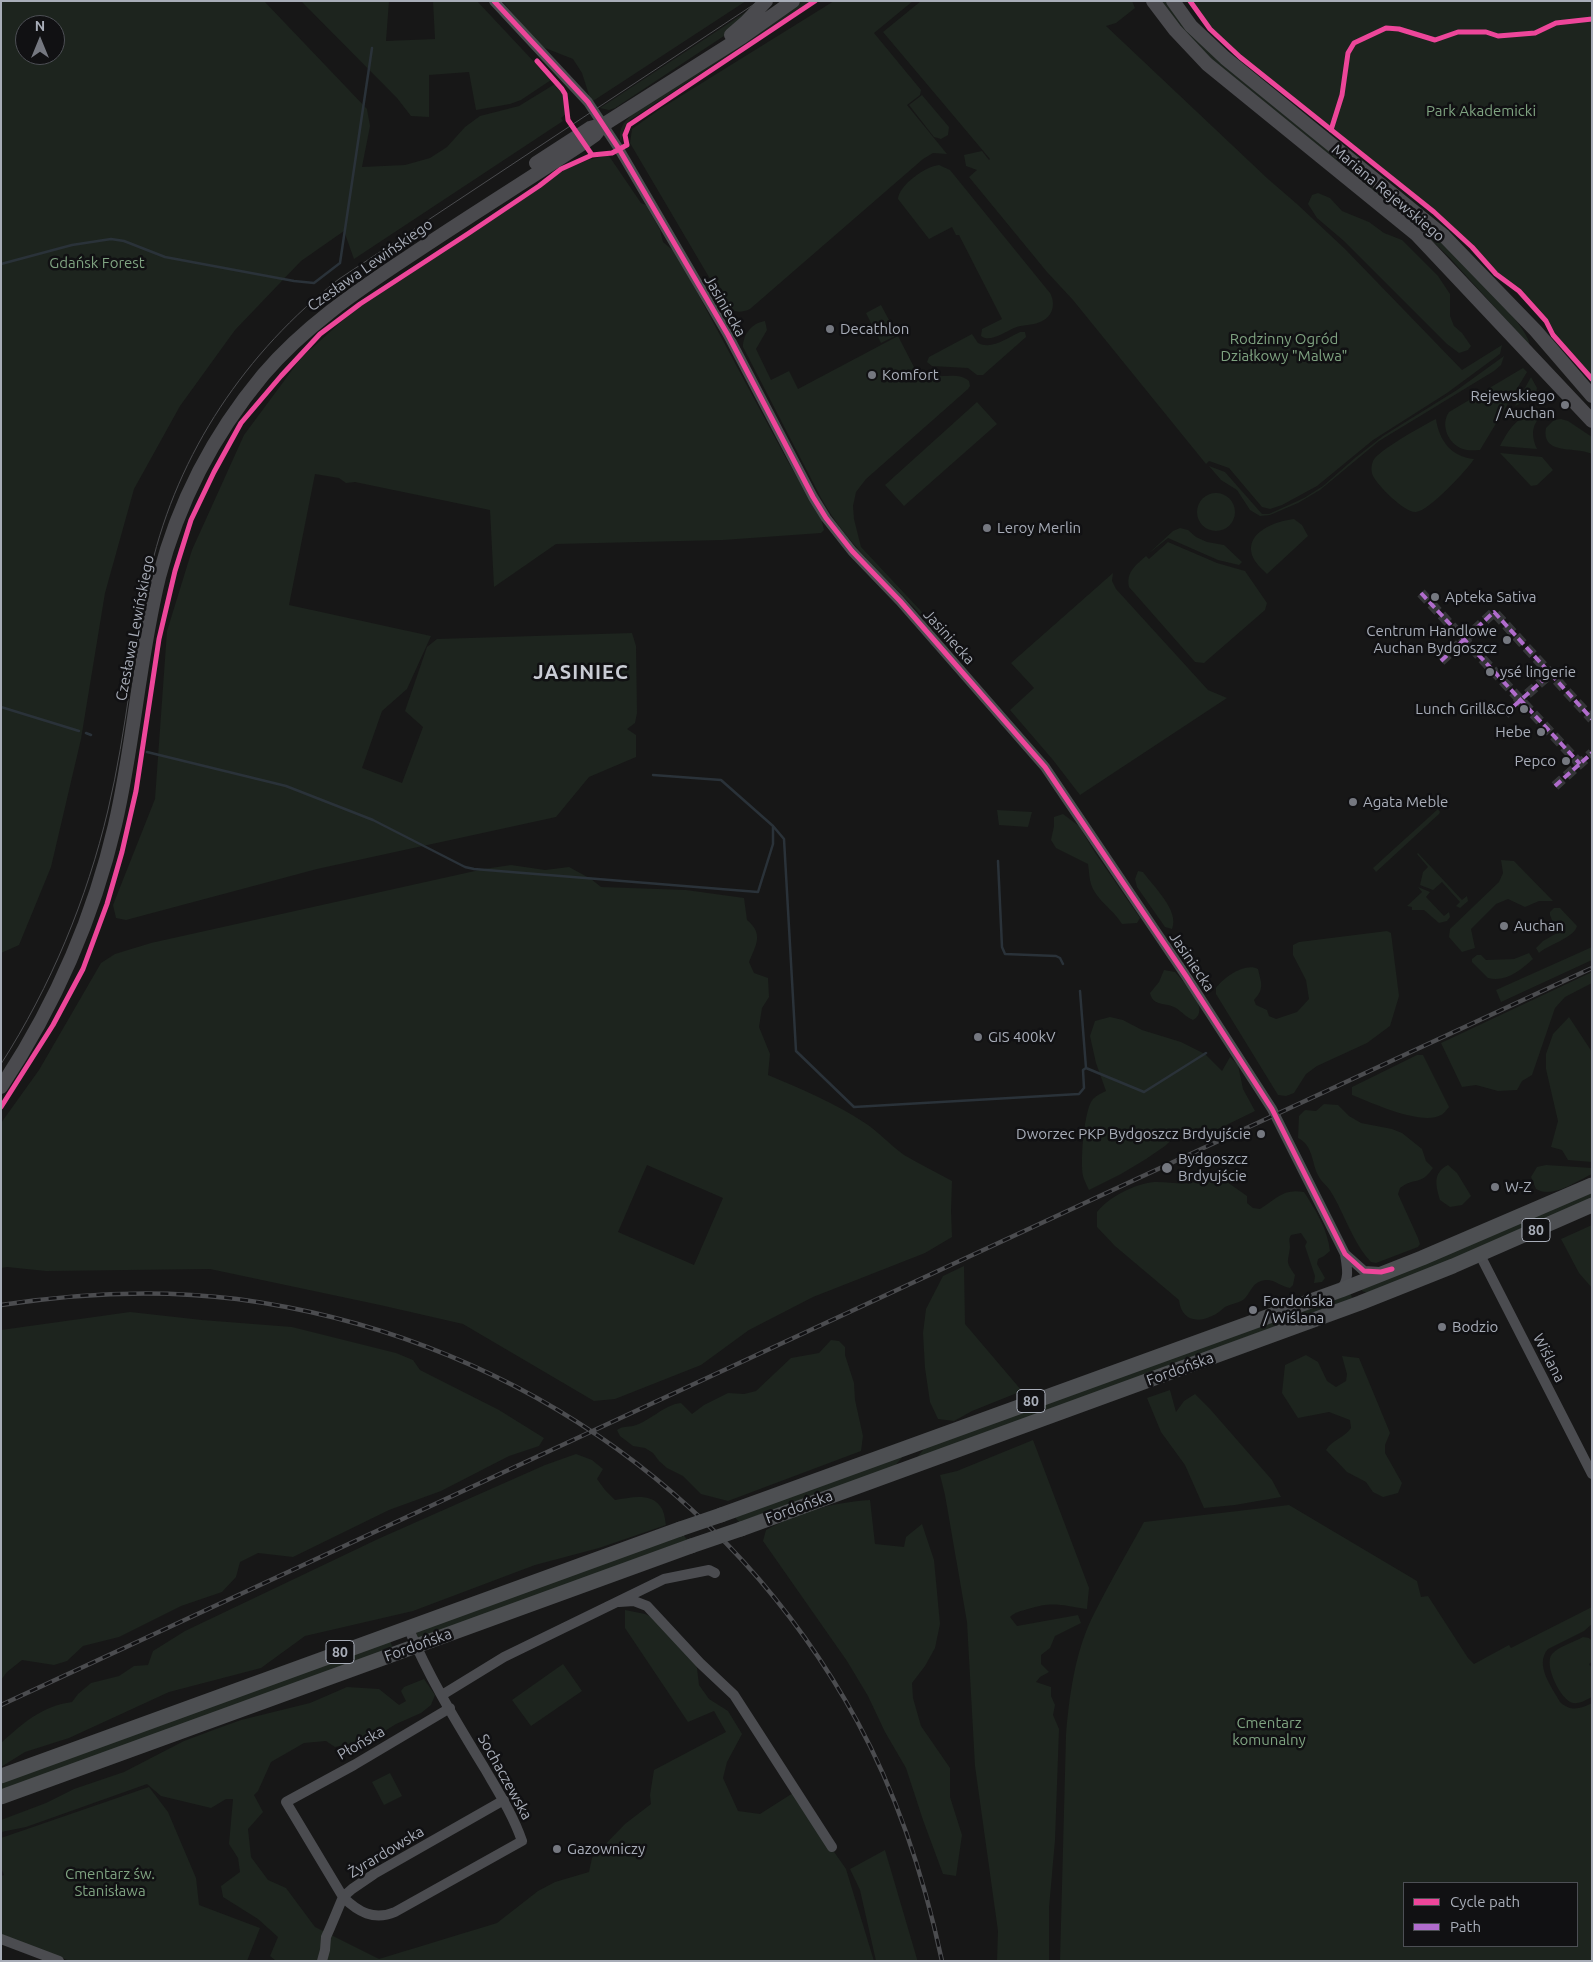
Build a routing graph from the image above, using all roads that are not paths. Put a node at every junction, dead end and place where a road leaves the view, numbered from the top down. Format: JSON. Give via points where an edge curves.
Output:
{"nodes":[{"id":1,"x":494,"y":1,"type":"edge"},
{"id":2,"x":766,"y":1,"type":"edge"},
{"id":3,"x":793,"y":1,"type":"edge"},
{"id":4,"x":1153,"y":1,"type":"edge"},
{"id":5,"x":1173,"y":1,"type":"edge"},
{"id":6,"x":668,"y":84,"type":"junction"},
{"id":7,"x":603,"y":125,"type":"junction"},
{"id":8,"x":1592,"y":396,"type":"edge"},
{"id":9,"x":1592,"y":421,"type":"edge"},
{"id":10,"x":1,"y":1087,"type":"edge"},
{"id":11,"x":1592,"y":1185,"type":"edge"},
{"id":12,"x":1592,"y":1204,"type":"edge"},
{"id":13,"x":1345,"y":1254,"type":"junction"},
{"id":14,"x":1480,"y":1255,"type":"junction"},
{"id":15,"x":1392,"y":1269,"type":"junction"},
{"id":16,"x":1341,"y":1290,"type":"junction"},
{"id":17,"x":1592,"y":1474,"type":"edge"},
{"id":18,"x":715,"y":1573,"type":"dead end"},
{"id":19,"x":619,"y":1602,"type":"junction"},
{"id":20,"x":408,"y":1627,"type":"junction"},
{"id":21,"x":416,"y":1646,"type":"junction"},
{"id":22,"x":442,"y":1695,"type":"junction"},
{"id":23,"x":450,"y":1708,"type":"junction"},
{"id":24,"x":1,"y":1776,"type":"edge"},
{"id":25,"x":1,"y":1798,"type":"edge"},
{"id":26,"x":504,"y":1800,"type":"junction"},
{"id":27,"x":832,"y":1847,"type":"dead end"},
{"id":28,"x":343,"y":1897,"type":"junction"},
{"id":29,"x":1,"y":1939,"type":"edge"},
{"id":30,"x":59,"y":1961,"type":"edge"},
{"id":31,"x":322,"y":1961,"type":"edge"}],
"edges":[{"from":1,"to":7,"type":"street","name":"Jasiniecka","via":[[582,95]]},
{"from":2,"to":6,"type":"street","via":[[739,28],[696,58]]},
{"from":3,"to":6,"type":"street"},
{"from":4,"to":9,"type":"street","name":"Mariana Rejewskiego","via":[[1207,64],[1416,234]]},
{"from":5,"to":8,"type":"street","name":"Mariana Rejewskiego","via":[[1197,32],[1225,58],[1450,241],[1536,331]]},
{"from":6,"to":7,"type":"street","name":"Czesława Lewińskiego"},
{"from":7,"to":10,"type":"street","name":"Czesława Lewińskiego","via":[[585,142],[353,293],[300,336],[264,374],[236,411],[202,466],[178,516],[160,574],[119,804],[98,887],[55,994]]},
{"from":7,"to":13,"type":"street","name":"Jasiniecka","via":[[728,335],[819,508],[852,551],[1045,767],[1272,1109]]},
{"from":11,"to":15,"type":"main road","name":"Fordońska","number":"80"},
{"from":12,"to":14,"type":"main road","name":"Fordońska","number":"80"},
{"from":13,"to":15,"type":"street","name":"Jasiniecka","via":[[1364,1271]]},
{"from":13,"to":16,"type":"street","name":"Jasiniecka","via":[[1348,1276]]},
{"from":14,"to":17,"type":"street","name":"Wiślana"},
{"from":14,"to":21,"type":"main road","name":"Fordońska","number":"80","bridge":true,"via":[[1342,1310]]},
{"from":15,"to":16,"type":"main road","name":"Fordońska","number":"80"},
{"from":16,"to":20,"type":"main road","name":"Fordońska","number":"80","bridge":true},
{"from":18,"to":19,"type":"street","via":[[709,1570],[664,1579]]},
{"from":19,"to":22,"type":"street","via":[[504,1657]]},
{"from":19,"to":27,"type":"street","via":[[634,1601],[647,1606],[734,1695]]},
{"from":20,"to":21,"type":"street","name":"Sochaczewska"},
{"from":20,"to":24,"type":"main road","name":"Fordońska","number":"80"},
{"from":21,"to":22,"type":"street","name":"Sochaczewska"},
{"from":21,"to":25,"type":"main road","name":"Fordońska","number":"80"},
{"from":22,"to":23,"type":"street","name":"Sochaczewska"},
{"from":23,"to":26,"type":"street","name":"Sochaczewska"},
{"from":23,"to":28,"type":"street","name":"Płońska","via":[[286,1802]]},
{"from":26,"to":28,"type":"street","name":"Żyrardowska","via":[[374,1874]]},
{"from":26,"to":28,"type":"street","name":"Sochaczewska","via":[[522,1841],[387,1916],[364,1914]]},
{"from":28,"to":31,"type":"street","name":"Żyrardowska","via":[[326,1937]]},
{"from":29,"to":30,"type":"street"}]}
